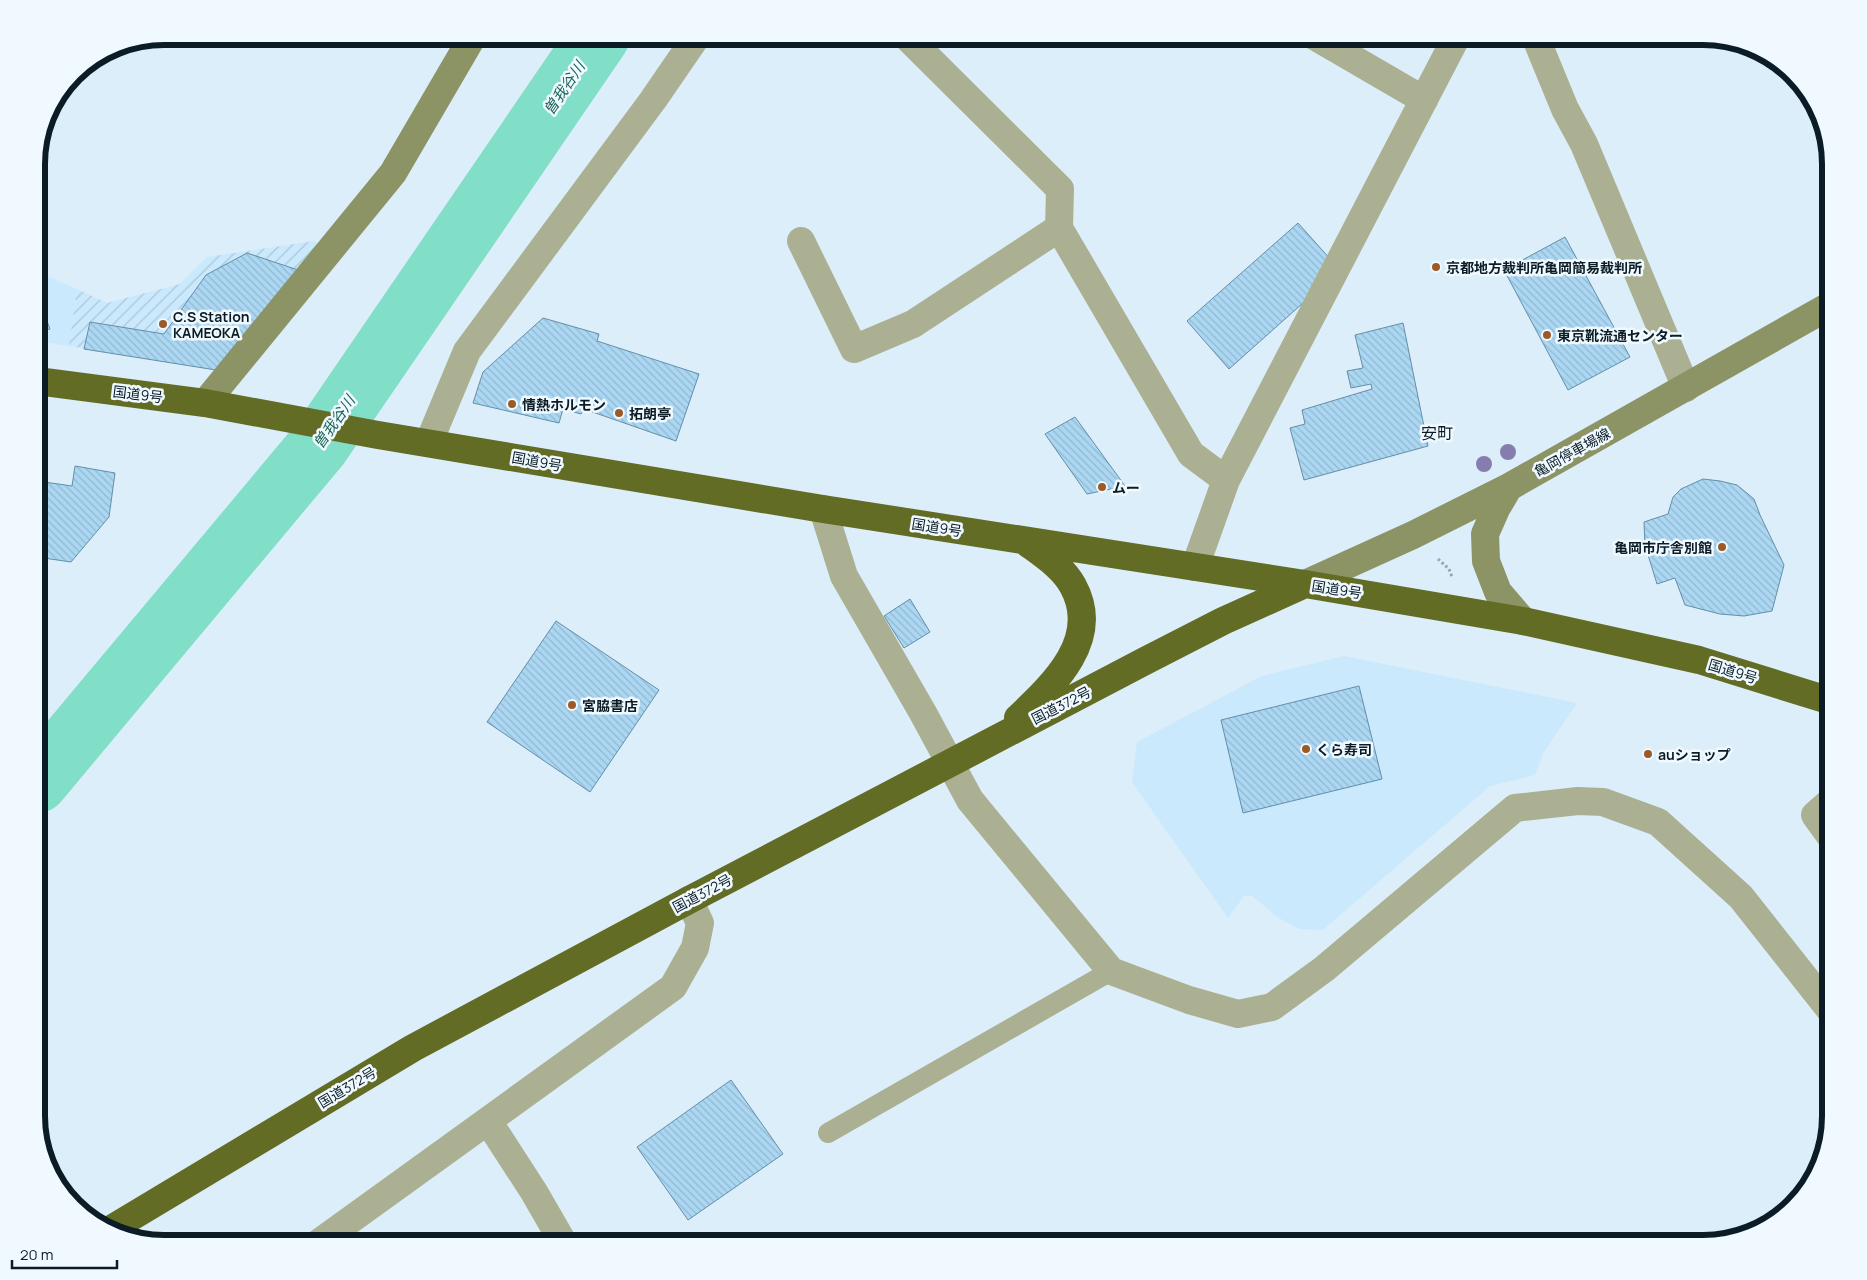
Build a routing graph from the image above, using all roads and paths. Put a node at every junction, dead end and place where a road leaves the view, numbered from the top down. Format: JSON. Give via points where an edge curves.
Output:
{"nodes":[{"id":1,"x":468,"y":45,"type":"edge"},
{"id":2,"x":691,"y":45,"type":"edge"},
{"id":3,"x":915,"y":45,"type":"edge"},
{"id":4,"x":1329,"y":45,"type":"edge"},
{"id":5,"x":1452,"y":45,"type":"edge"},
{"id":6,"x":1539,"y":45,"type":"edge"},
{"id":7,"x":1424,"y":100,"type":"junction"},
{"id":8,"x":1059,"y":228,"type":"junction"},
{"id":9,"x":802,"y":241,"type":"dead end"},
{"id":10,"x":1822,"y":310,"type":"edge"},
{"id":11,"x":45,"y":382,"type":"edge"},
{"id":12,"x":1686,"y":388,"type":"junction"},
{"id":13,"x":205,"y":403,"type":"junction"},
{"id":14,"x":430,"y":442,"type":"junction"},
{"id":15,"x":1226,"y":480,"type":"junction"},
{"id":16,"x":1510,"y":487,"type":"junction"},
{"id":17,"x":823,"y":509,"type":"junction"},
{"id":18,"x":1024,"y":540,"type":"junction"},
{"id":19,"x":1432,"y":553,"type":"dead end"},
{"id":20,"x":1195,"y":567,"type":"junction"},
{"id":21,"x":1449,"y":569,"type":"dead end"},
{"id":22,"x":1305,"y":584,"type":"junction"},
{"id":23,"x":1523,"y":621,"type":"junction"},
{"id":24,"x":1822,"y":698,"type":"edge"},
{"id":25,"x":996,"y":738,"type":"junction"},
{"id":26,"x":951,"y":763,"type":"junction"},
{"id":27,"x":1822,"y":809,"type":"edge"},
{"id":28,"x":1822,"y":825,"type":"edge"},
{"id":29,"x":688,"y":900,"type":"junction"},
{"id":30,"x":1111,"y":970,"type":"junction"},
{"id":31,"x":1822,"y":1000,"type":"edge"},
{"id":32,"x":488,"y":1121,"type":"junction"},
{"id":33,"x":828,"y":1133,"type":"dead end"},
{"id":34,"x":118,"y":1226,"type":"edge"},
{"id":35,"x":335,"y":1235,"type":"edge"},
{"id":36,"x":559,"y":1235,"type":"edge"}],
"edges":[{"from":1,"to":13,"type":"main road","via":[[393,173]]},
{"from":2,"to":14,"type":"street","via":[[467,351]]},
{"from":3,"to":8,"type":"street","via":[[1060,188]]},
{"from":4,"to":7,"type":"street"},
{"from":5,"to":7,"type":"street"},
{"from":6,"to":12,"type":"street","via":[[1564,109],[1584,144]]},
{"from":7,"to":15,"type":"street"},
{"from":8,"to":9,"type":"street","via":[[913,324],[854,349]]},
{"from":8,"to":15,"type":"street","via":[[1191,454]]},
{"from":10,"to":12,"type":"main road","name":"亀岡停車場線"},
{"from":11,"to":13,"type":"highway","name":"国道9号"},
{"from":12,"to":16,"type":"main road","name":"亀岡停車場線"},
{"from":13,"to":14,"type":"highway","name":"国道9号"},
{"from":14,"to":17,"type":"highway","name":"国道9号"},
{"from":15,"to":20,"type":"street"},
{"from":16,"to":22,"type":"main road","name":"亀岡停車場線","via":[[1413,536]]},
{"from":16,"to":23,"type":"main road","via":[[1485,534],[1486,561],[1498,592]]},
{"from":17,"to":18,"type":"highway","name":"国道9号"},
{"from":17,"to":26,"type":"street","via":[[844,576]]},
{"from":18,"to":20,"type":"highway","name":"国道9号"},
{"from":18,"to":25,"type":"highway","via":[[1057,566],[1072,584],[1080,601],[1081,637],[1059,674],[1034,703]]},
{"from":19,"to":21,"type":"path"},
{"from":20,"to":22,"type":"highway","name":"国道9号"},
{"from":22,"to":23,"type":"highway","name":"国道9号"},
{"from":22,"to":25,"type":"highway","name":"国道372号","via":[[1223,621]]},
{"from":23,"to":24,"type":"highway","name":"国道9号","via":[[1699,660]]},
{"from":25,"to":26,"type":"highway","name":"国道372号"},
{"from":26,"to":29,"type":"highway","name":"国道372号"},
{"from":26,"to":30,"type":"street","via":[[970,800]]},
{"from":27,"to":28,"type":"street","via":[[1815,815]]},
{"from":29,"to":32,"type":"street","via":[[700,922],[695,948],[673,987]]},
{"from":29,"to":34,"type":"highway","name":"国道372号","via":[[413,1048]]},
{"from":30,"to":31,"type":"street","via":[[1189,1000],[1238,1014],[1272,1007],[1324,969],[1515,808],[1578,801],[1603,802],[1658,822],[1747,905]]},
{"from":30,"to":33,"type":"lane"},
{"from":32,"to":35,"type":"street"},
{"from":32,"to":36,"type":"street"}]}
